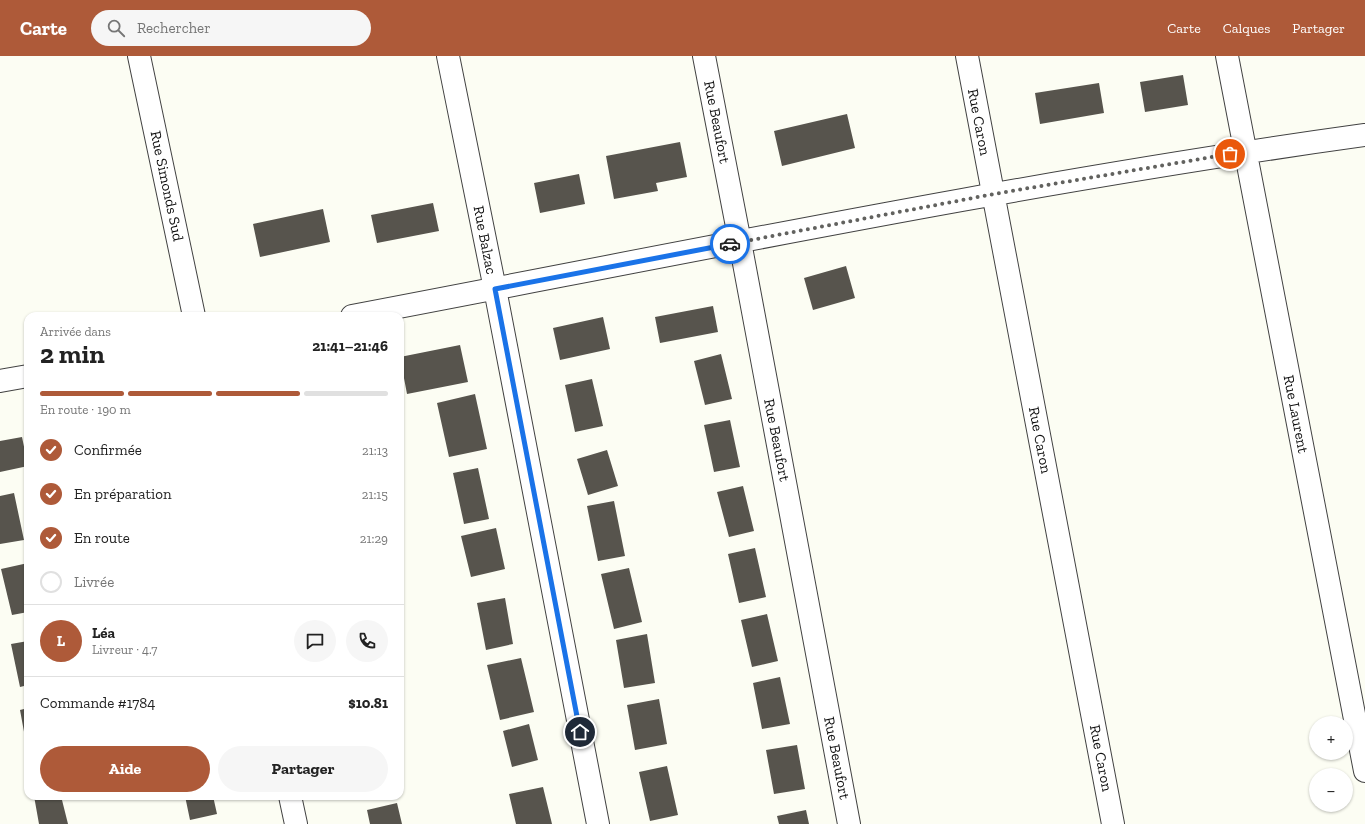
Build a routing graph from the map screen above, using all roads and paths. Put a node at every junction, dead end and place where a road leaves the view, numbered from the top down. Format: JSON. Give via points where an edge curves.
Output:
{"nodes":[{"id":1,"x":139,"y":56,"type":"edge"},
{"id":2,"x":448,"y":56,"type":"edge"},
{"id":3,"x":704,"y":56,"type":"edge"},
{"id":4,"x":966,"y":56,"type":"edge"},
{"id":5,"x":1227,"y":56,"type":"edge"},
{"id":6,"x":1365,"y":135,"type":"edge"},
{"id":7,"x":1246,"y":152,"type":"junction"},
{"id":8,"x":994,"y":194,"type":"junction"},
{"id":9,"x":740,"y":242,"type":"junction"},
{"id":10,"x":495,"y":289,"type":"junction"},
{"id":11,"x":193,"y":312,"type":"edge"},
{"id":12,"x":373,"y":312,"type":"edge"},
{"id":13,"x":24,"y":377,"type":"edge"},
{"id":14,"x":0,"y":381,"type":"edge"},
{"id":15,"x":1365,"y":771,"type":"edge"},
{"id":16,"x":291,"y":800,"type":"edge"},
{"id":17,"x":296,"y":824,"type":"edge"},
{"id":18,"x":598,"y":824,"type":"edge"},
{"id":19,"x":849,"y":824,"type":"edge"},
{"id":20,"x":1113,"y":824,"type":"edge"}],
"edges":[{"from":1,"to":11,"type":"street","name":"Rue Simonds Sud"},
{"from":2,"to":10,"type":"street","name":"Rue Balzac"},
{"from":3,"to":9,"type":"street","name":"Rue Beaufort"},
{"from":4,"to":8,"type":"street","name":"Rue Caron"},
{"from":5,"to":7,"type":"street","name":"Rue Laurent"},
{"from":6,"to":7,"type":"street"},
{"from":7,"to":8,"type":"street"},
{"from":7,"to":15,"type":"street","name":"Rue Laurent"},
{"from":8,"to":9,"type":"street"},
{"from":8,"to":20,"type":"street","name":"Rue Caron"},
{"from":9,"to":10,"type":"street"},
{"from":9,"to":19,"type":"street","name":"Rue Beaufort"},
{"from":10,"to":12,"type":"street"},
{"from":10,"to":18,"type":"street","name":"Rue Balzac"},
{"from":13,"to":14,"type":"street"},
{"from":16,"to":17,"type":"street"}]}
